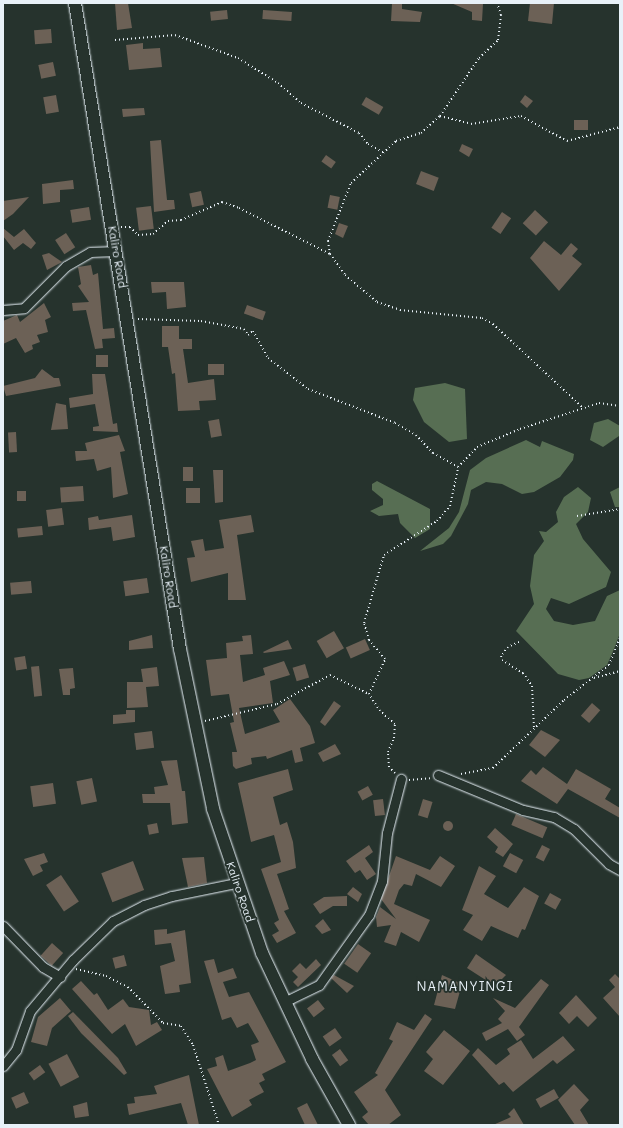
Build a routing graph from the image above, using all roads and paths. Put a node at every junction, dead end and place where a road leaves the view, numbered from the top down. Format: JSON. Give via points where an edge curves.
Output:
{"nodes":[{"id":1,"x":75,"y":3,"type":"edge"},
{"id":2,"x":497,"y":3,"type":"edge"},
{"id":3,"x":115,"y":40,"type":"dead end"},
{"id":4,"x":440,"y":116,"type":"junction"},
{"id":5,"x":620,"y":127,"type":"edge"},
{"id":6,"x":384,"y":153,"type":"junction"},
{"id":7,"x":112,"y":228,"type":"junction"},
{"id":8,"x":116,"y":252,"type":"junction"},
{"id":9,"x":330,"y":254,"type":"junction"},
{"id":10,"x":3,"y":310,"type":"edge"},
{"id":11,"x":129,"y":319,"type":"junction"},
{"id":12,"x":620,"y":406,"type":"edge"},
{"id":13,"x":583,"y":409,"type":"junction"},
{"id":14,"x":458,"y":467,"type":"junction"},
{"id":15,"x":620,"y":509,"type":"edge"},
{"id":16,"x":577,"y":516,"type":"dead end"},
{"id":17,"x":620,"y":638,"type":"edge"},
{"id":18,"x":519,"y":642,"type":"dead end"},
{"id":19,"x":620,"y":671,"type":"edge"},
{"id":20,"x":592,"y":679,"type":"junction"},
{"id":21,"x":369,"y":694,"type":"junction"},
{"id":22,"x":196,"y":723,"type":"junction"},
{"id":23,"x":534,"y":728,"type":"junction"},
{"id":24,"x":438,"y":775,"type":"junction"},
{"id":25,"x":401,"y":779,"type":"junction"},
{"id":26,"x":620,"y":870,"type":"edge"},
{"id":27,"x":236,"y":884,"type":"junction"},
{"id":28,"x":3,"y":926,"type":"edge"},
{"id":29,"x":67,"y":967,"type":"junction"},
{"id":30,"x":60,"y":977,"type":"junction"},
{"id":31,"x":284,"y":1002,"type":"junction"},
{"id":32,"x":3,"y":1066,"type":"edge"},
{"id":33,"x":219,"y":1125,"type":"edge"},
{"id":34,"x":349,"y":1125,"type":"edge"}],
"edges":[{"from":1,"to":7,"type":"main road","name":"Kaliro Road"},
{"from":2,"to":4,"type":"path","via":[[501,15],[498,40],[479,58]]},
{"from":3,"to":6,"type":"path","via":[[175,35],[238,58],[278,83],[301,102],[360,133],[368,144]]},
{"from":4,"to":5,"type":"path","via":[[471,124],[521,116],[566,140]]},
{"from":4,"to":6,"type":"path","via":[[421,133],[396,141]]},
{"from":6,"to":9,"type":"path","via":[[351,183],[328,241]]},
{"from":7,"to":8,"type":"main road","name":"Kaliro Road"},
{"from":7,"to":9,"type":"path","via":[[130,227],[138,235],[152,234],[168,221],[181,220],[222,202],[283,227]]},
{"from":8,"to":10,"type":"street","via":[[90,252],[78,257],[24,308]]},
{"from":8,"to":11,"type":"main road","name":"Kaliro Road"},
{"from":9,"to":13,"type":"path","via":[[345,275],[377,302],[400,310],[482,318],[493,324]]},
{"from":11,"to":14,"type":"path","via":[[164,317],[244,329],[248,335],[253,330],[268,358],[308,389],[395,423],[416,435],[433,453]]},
{"from":11,"to":22,"type":"main road","name":"Kaliro Road","via":[[156,504]]},
{"from":12,"to":13,"type":"path","via":[[599,403]]},
{"from":13,"to":14,"type":"path","via":[[520,429],[477,447]]},
{"from":14,"to":21,"type":"path","via":[[450,506],[437,521],[384,555],[364,623],[369,640],[385,659]]},
{"from":15,"to":16,"type":"path"},
{"from":17,"to":20,"type":"path","via":[[609,665]]},
{"from":18,"to":23,"type":"path","via":[[508,647],[501,656],[502,660],[523,673],[532,686]]},
{"from":19,"to":20,"type":"path"},
{"from":20,"to":23,"type":"path"},
{"from":21,"to":22,"type":"path","via":[[330,675],[277,704]]},
{"from":21,"to":25,"type":"path","via":[[380,711],[395,724],[394,738],[388,752],[389,767]]},
{"from":22,"to":27,"type":"main road","name":"Kaliro Road","via":[[213,809]]},
{"from":23,"to":24,"type":"path","via":[[493,768]]},
{"from":24,"to":25,"type":"path","via":[[422,782]]},
{"from":24,"to":26,"type":"street","via":[[523,810],[554,817],[574,829],[609,864]]},
{"from":25,"to":31,"type":"street","via":[[386,833],[382,881],[369,915],[319,985]]},
{"from":27,"to":29,"type":"street","via":[[144,905],[113,921]]},
{"from":27,"to":31,"type":"main road","name":"Kaliro Road"},
{"from":28,"to":30,"type":"street","via":[[43,967]]},
{"from":29,"to":30,"type":"street"},
{"from":29,"to":33,"type":"path","via":[[106,976],[128,987],[163,1023],[181,1026],[193,1045]]},
{"from":30,"to":32,"type":"street","via":[[30,1011],[16,1050]]},
{"from":31,"to":34,"type":"main road","name":"Kaliro Road"}]}
